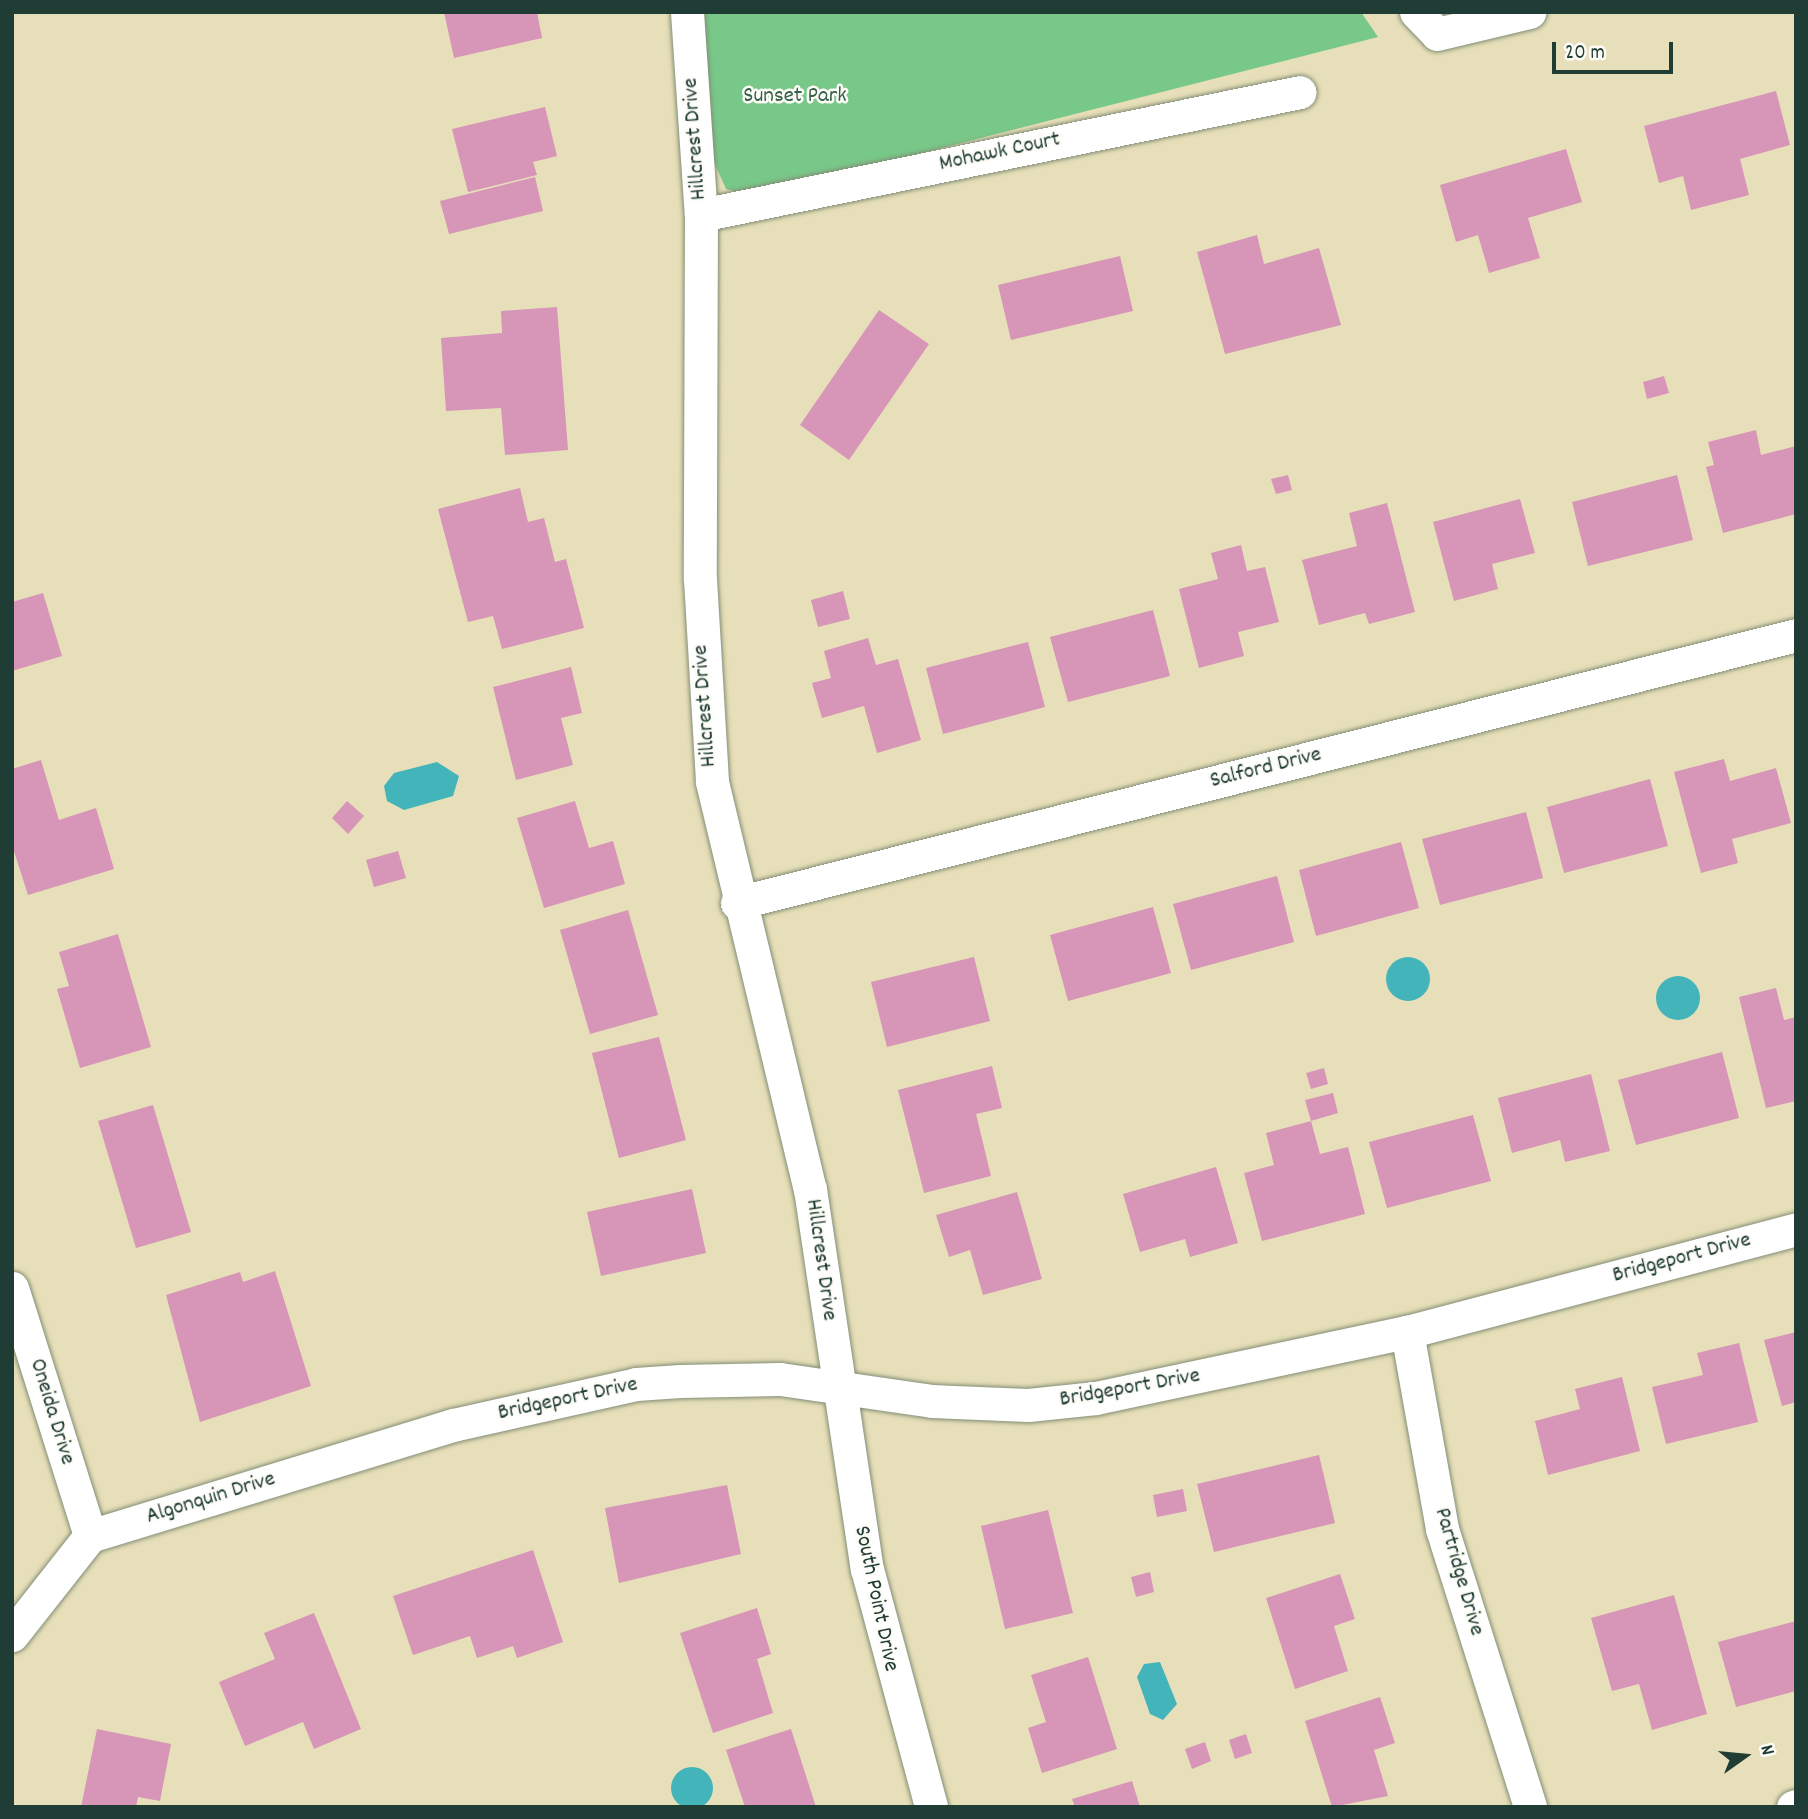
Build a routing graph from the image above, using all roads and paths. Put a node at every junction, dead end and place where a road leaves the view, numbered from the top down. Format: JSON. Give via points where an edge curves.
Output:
{"nodes":[{"id":1,"x":687,"y":12,"type":"edge"},
{"id":2,"x":1530,"y":12,"type":"edge"},
{"id":3,"x":1427,"y":23,"type":"edge"},
{"id":4,"x":1300,"y":92,"type":"dead end"},
{"id":5,"x":701,"y":215,"type":"junction"},
{"id":6,"x":1796,"y":635,"type":"edge"},
{"id":7,"x":737,"y":903,"type":"junction"},
{"id":8,"x":1796,"y":1229,"type":"edge"},
{"id":9,"x":12,"y":1288,"type":"edge"},
{"id":10,"x":1407,"y":1332,"type":"junction"},
{"id":11,"x":837,"y":1386,"type":"junction"},
{"id":12,"x":453,"y":1425,"type":"joint"},
{"id":13,"x":90,"y":1536,"type":"junction"},
{"id":14,"x":12,"y":1635,"type":"edge"},
{"id":15,"x":931,"y":1807,"type":"edge"},
{"id":16,"x":1530,"y":1807,"type":"edge"}],
"edges":[{"from":1,"to":5,"type":"street","name":"Hillcrest Drive"},
{"from":2,"to":3,"type":"street"},
{"from":4,"to":5,"type":"street","name":"Mohawk Court"},
{"from":5,"to":7,"type":"street","name":"Hillcrest Drive","via":[[704,719]]},
{"from":6,"to":7,"type":"street","name":"Salford Drive"},
{"from":7,"to":11,"type":"street","name":"Hillcrest Drive","via":[[810,1189]]},
{"from":8,"to":10,"type":"street","name":"Bridgeport Drive"},
{"from":9,"to":13,"type":"street","name":"Oneida Drive"},
{"from":10,"to":11,"type":"street","name":"Bridgeport Drive","via":[[1146,1389],[1028,1405],[932,1401]]},
{"from":10,"to":16,"type":"street","name":"Partridge Drive","via":[[1442,1529]]},
{"from":11,"to":12,"type":"street","name":"Bridgeport Drive","via":[[780,1379],[636,1384]]},
{"from":11,"to":15,"type":"street","name":"South Point Drive","via":[[867,1569]]},
{"from":12,"to":13,"type":"street","name":"Algonquin Drive"},
{"from":13,"to":14,"type":"street"}]}
